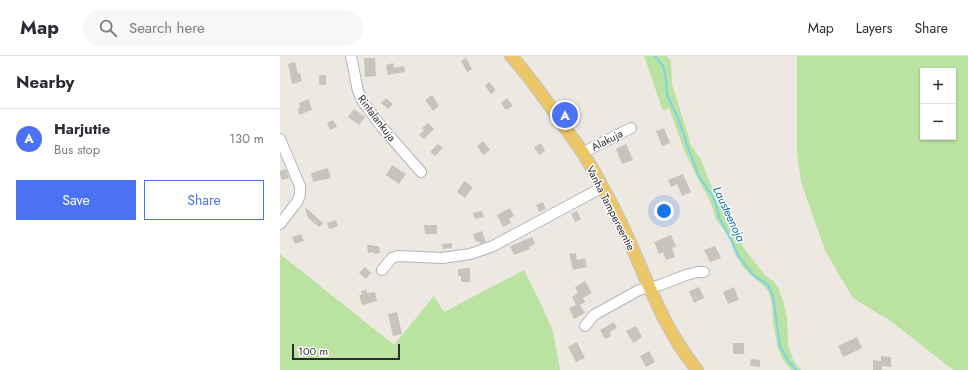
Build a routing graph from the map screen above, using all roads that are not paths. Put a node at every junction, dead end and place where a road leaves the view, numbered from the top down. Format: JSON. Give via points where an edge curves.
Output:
{"nodes":[{"id":1,"x":351,"y":56,"type":"edge"},
{"id":2,"x":511,"y":56,"type":"edge"},
{"id":3,"x":631,"y":128,"type":"dead end"},
{"id":4,"x":280,"y":139,"type":"edge"},
{"id":5,"x":582,"y":153,"type":"junction"},
{"id":6,"x":421,"y":172,"type":"dead end"},
{"id":7,"x":603,"y":188,"type":"junction"},
{"id":8,"x":280,"y":224,"type":"edge"},
{"id":9,"x":382,"y":270,"type":"dead end"},
{"id":10,"x":704,"y":272,"type":"dead end"},
{"id":11,"x":649,"y":287,"type":"junction"},
{"id":12,"x":585,"y":326,"type":"dead end"},
{"id":13,"x":697,"y":370,"type":"edge"}],
"edges":[{"from":1,"to":6,"type":"street","name":"Rintalankuja","via":[[358,91],[363,102]]},
{"from":2,"to":5,"type":"main road","name":"Vanha Tampereentie"},
{"from":3,"to":5,"type":"street","name":"Alakuja"},
{"from":4,"to":8,"type":"street","via":[[300,186],[297,202]]},
{"from":5,"to":7,"type":"main road","name":"Vanha Tampereentie"},
{"from":7,"to":9,"type":"street","via":[[493,246],[470,254],[442,258],[398,256],[392,258]]},
{"from":7,"to":11,"type":"main road","name":"Vanha Tampereentie"},
{"from":10,"to":11,"type":"street"},
{"from":11,"to":12,"type":"street","via":[[594,315]]},
{"from":11,"to":13,"type":"main road","name":"Vanha Tampereentie","via":[[678,344]]}]}
